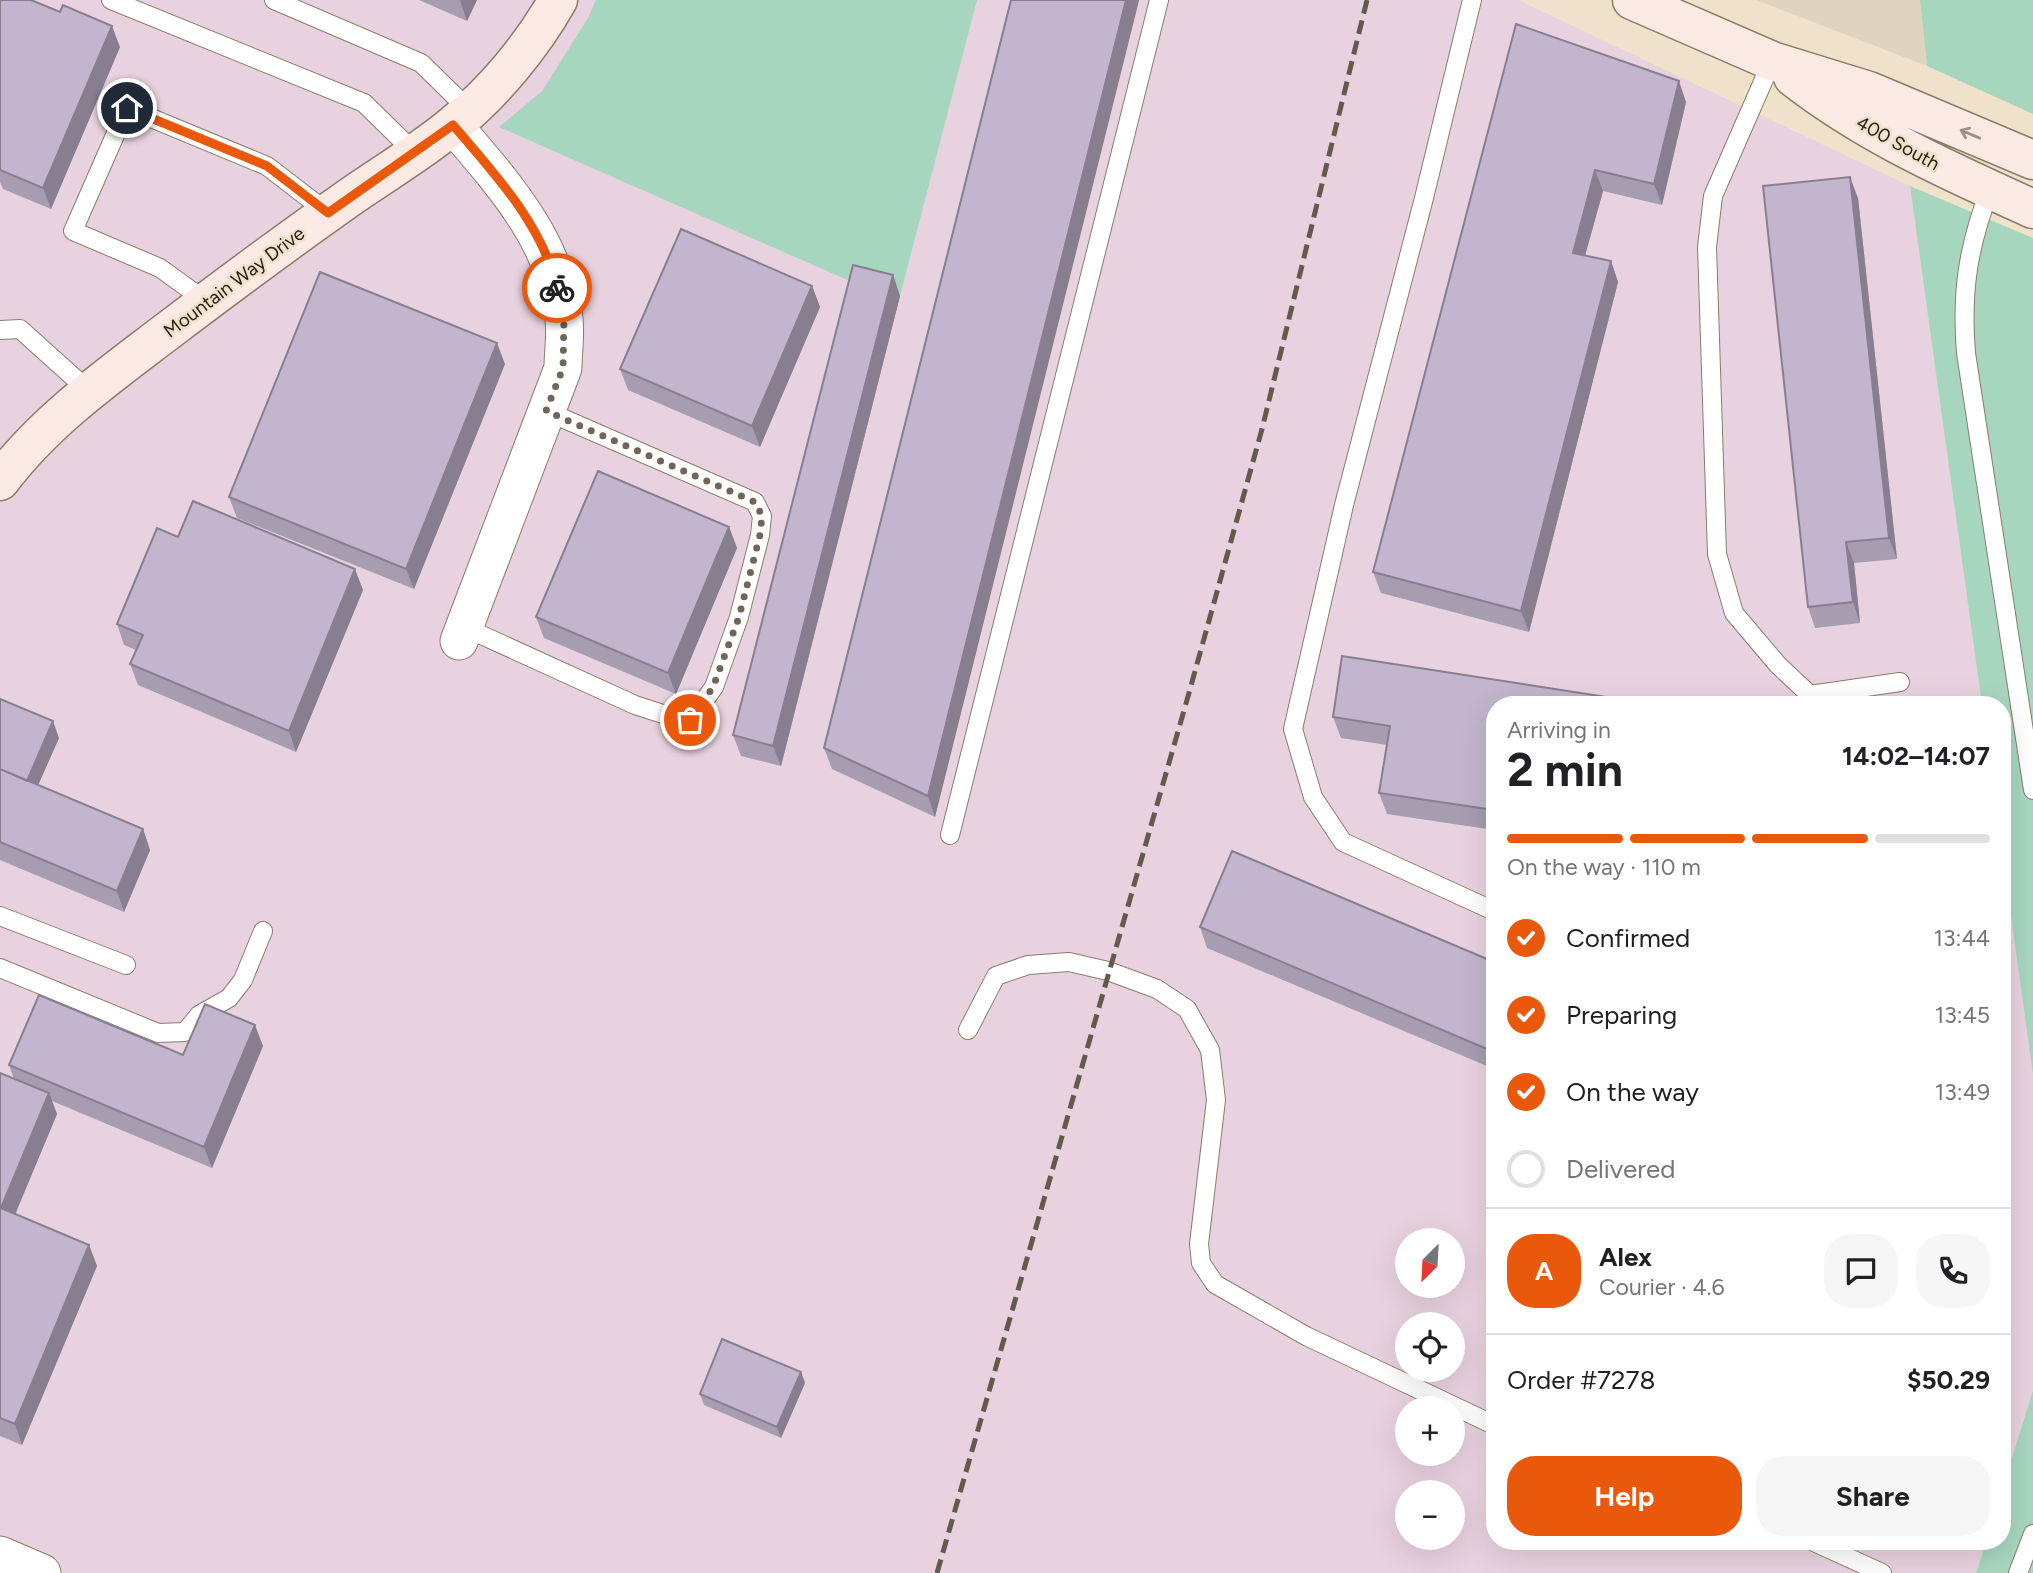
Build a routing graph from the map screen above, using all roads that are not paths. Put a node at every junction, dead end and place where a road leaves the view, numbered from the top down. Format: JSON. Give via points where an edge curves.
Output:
{"nodes":[{"id":1,"x":111,"y":0,"type":"edge"},
{"id":2,"x":274,"y":0,"type":"edge"},
{"id":3,"x":558,"y":0,"type":"edge"},
{"id":4,"x":1159,"y":0,"type":"edge"},
{"id":5,"x":1472,"y":0,"type":"edge"},
{"id":6,"x":1647,"y":3,"type":"edge"},
{"id":7,"x":1772,"y":61,"type":"junction"},
{"id":8,"x":461,"y":118,"type":"junction"},
{"id":9,"x":414,"y":152,"type":"junction"},
{"id":10,"x":2033,"y":160,"type":"edge"},
{"id":11,"x":1990,"y":189,"type":"junction"},
{"id":12,"x":2033,"y":209,"type":"edge"},
{"id":13,"x":328,"y":213,"type":"junction"},
{"id":14,"x":207,"y":302,"type":"junction"},
{"id":15,"x":0,"y":330,"type":"edge"},
{"id":16,"x":90,"y":392,"type":"junction"},
{"id":17,"x":546,"y":411,"type":"junction"},
{"id":18,"x":0,"y":481,"type":"edge"},
{"id":19,"x":461,"y":634,"type":"joint"},
{"id":20,"x":1899,"y":682,"type":"dead end"},
{"id":21,"x":2033,"y":790,"type":"edge"},
{"id":22,"x":950,"y":835,"type":"dead end"},
{"id":23,"x":1486,"y":907,"type":"edge"},
{"id":24,"x":0,"y":916,"type":"edge"},
{"id":25,"x":263,"y":931,"type":"dead end"},
{"id":26,"x":126,"y":965,"type":"dead end"},
{"id":27,"x":0,"y":968,"type":"edge"},
{"id":28,"x":968,"y":1030,"type":"dead end"},
{"id":29,"x":1486,"y":1421,"type":"edge"},
{"id":30,"x":2033,"y":1534,"type":"edge"},
{"id":31,"x":1832,"y":1550,"type":"edge"},
{"id":32,"x":0,"y":1555,"type":"edge"},
{"id":33,"x":41,"y":1573,"type":"edge"},
{"id":34,"x":1882,"y":1573,"type":"edge"},
{"id":35,"x":2018,"y":1573,"type":"edge"}],
"edges":[{"from":1,"to":9,"type":"lane","via":[[363,103]]},
{"from":2,"to":8,"type":"lane","via":[[421,63]]},
{"from":3,"to":8,"type":"street","name":"Mountain Way Drive","via":[[525,49]]},
{"from":4,"to":22,"type":"lane"},
{"from":5,"to":23,"type":"lane","via":[[1344,505],[1293,729],[1313,797],[1343,842]]},
{"from":6,"to":7,"type":"street","name":"400 South"},
{"from":10,"to":7,"type":"street","name":"400 South","one_way":true,"via":[[1869,91]]},
{"from":7,"to":11,"type":"street","name":"400 South","via":[[1896,145]]},
{"from":7,"to":20,"type":"lane","via":[[1713,196],[1707,247],[1717,554],[1734,612],[1810,695]]},
{"from":8,"to":9,"type":"street","name":"Mountain Way Drive"},
{"from":8,"to":17,"type":"street","via":[[530,224],[554,271],[564,319],[563,368]]},
{"from":9,"to":13,"type":"street","name":"Mountain Way Drive"},
{"from":11,"to":12,"type":"street","name":"400 South"},
{"from":11,"to":21,"type":"lane","via":[[1969,252],[1963,318]]},
{"from":13,"to":14,"type":"street","name":"Mountain Way Drive"},
{"from":13,"to":14,"type":"lane","via":[[267,166],[127,108],[74,232],[160,268]]},
{"from":14,"to":16,"type":"street","name":"Mountain Way Drive"},
{"from":15,"to":16,"type":"lane","via":[[20,329]]},
{"from":16,"to":18,"type":"street","name":"Mountain Way Drive"},
{"from":17,"to":19,"type":"street"},
{"from":17,"to":19,"type":"lane","via":[[755,502],[762,516],[760,535],[739,617],[713,687],[690,720],[668,716]]},
{"from":24,"to":26,"type":"lane"},
{"from":25,"to":27,"type":"lane","via":[[243,981],[229,998],[199,1015],[185,1032],[158,1033]]},
{"from":28,"to":29,"type":"lane","via":[[996,976],[1028,965],[1069,962],[1108,971],[1157,989],[1187,1009],[1210,1050],[1216,1100],[1199,1244],[1201,1264],[1215,1284],[1306,1336]]},
{"from":30,"to":35,"type":"lane"},
{"from":31,"to":34,"type":"lane"},
{"from":32,"to":33,"type":"street"}]}
